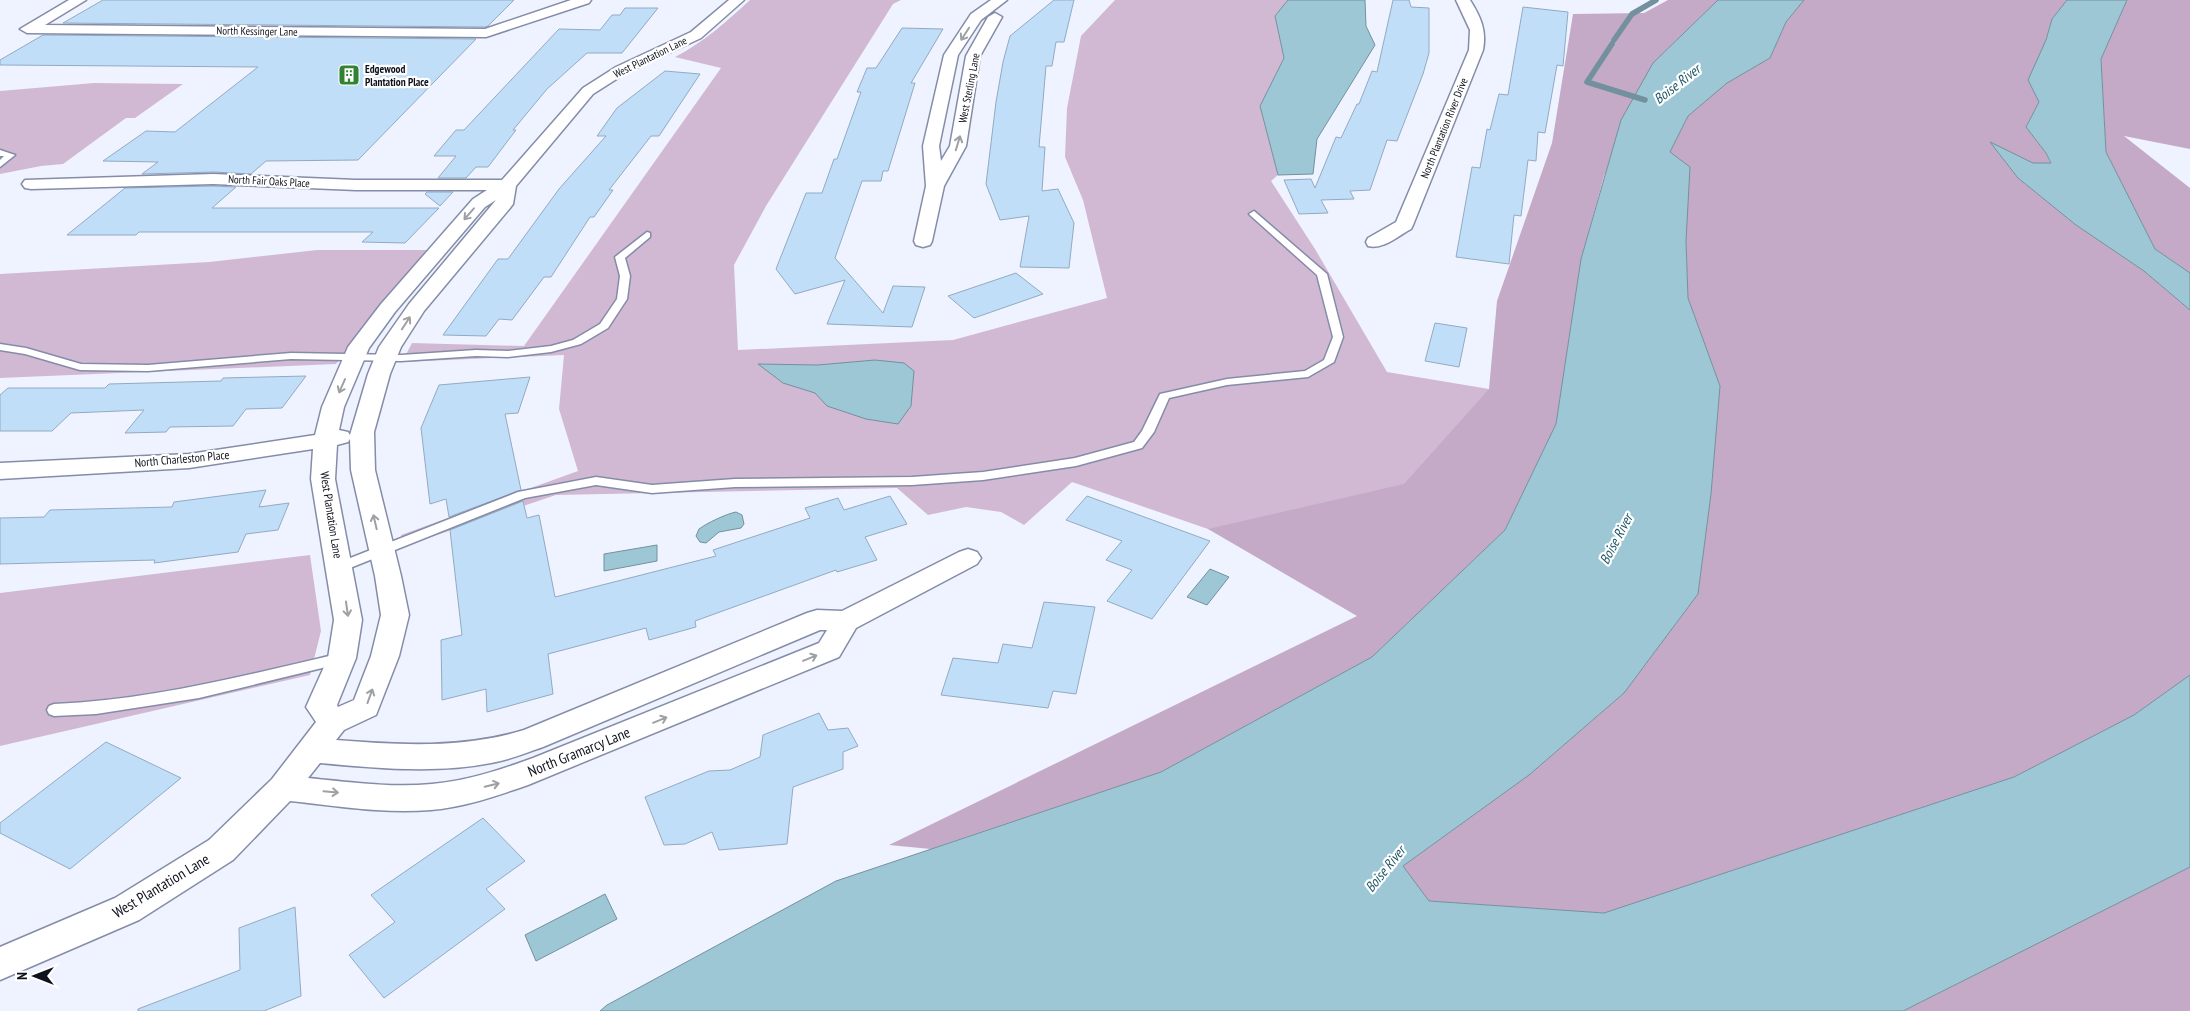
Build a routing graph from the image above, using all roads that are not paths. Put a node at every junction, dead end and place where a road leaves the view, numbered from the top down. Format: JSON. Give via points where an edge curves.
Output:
{"nodes":[{"id":1,"x":79,"y":0,"type":"edge"},
{"id":2,"x":584,"y":0,"type":"edge"},
{"id":3,"x":737,"y":0,"type":"edge"},
{"id":4,"x":1000,"y":0,"type":"edge"},
{"id":5,"x":1016,"y":0,"type":"edge"},
{"id":6,"x":1463,"y":0,"type":"edge"},
{"id":7,"x":0,"y":153,"type":"edge"},
{"id":8,"x":0,"y":164,"type":"edge"},
{"id":9,"x":31,"y":184,"type":"dead end"},
{"id":10,"x":507,"y":185,"type":"junction"},
{"id":11,"x":935,"y":186,"type":"junction"},
{"id":12,"x":1254,"y":214,"type":"dead end"},
{"id":13,"x":646,"y":235,"type":"dead end"},
{"id":14,"x":923,"y":241,"type":"dead end"},
{"id":15,"x":1375,"y":242,"type":"dead end"},
{"id":16,"x":0,"y":347,"type":"edge"},
{"id":17,"x":355,"y":357,"type":"junction"},
{"id":18,"x":386,"y":358,"type":"junction"},
{"id":19,"x":362,"y":432,"type":"junction"},
{"id":20,"x":325,"y":440,"type":"junction"},
{"id":21,"x":0,"y":471,"type":"edge"},
{"id":22,"x":382,"y":550,"type":"junction"},
{"id":23,"x":968,"y":558,"type":"dead end"},
{"id":24,"x":340,"y":567,"type":"junction"},
{"id":25,"x":846,"y":622,"type":"junction"},
{"id":26,"x":342,"y":658,"type":"junction"},
{"id":27,"x":54,"y":710,"type":"dead end"},
{"id":28,"x":333,"y":722,"type":"junction"},
{"id":29,"x":313,"y":750,"type":"junction"},
{"id":30,"x":283,"y":788,"type":"junction"},
{"id":31,"x":0,"y":964,"type":"edge"}],
"edges":[{"from":1,"to":2,"type":"street","name":"North Kessinger Lane","via":[[27,29],[486,33]]},
{"from":3,"to":10,"type":"street","name":"West Plantation Lane","via":[[696,35],[621,70],[588,91]]},
{"from":4,"to":11,"type":"street","name":"West Sterling Lane","one_way":true,"via":[[976,17],[952,55],[931,146]]},
{"from":11,"to":5,"type":"street","name":"West Sterling Lane","one_way":true,"via":[[958,146],[973,56],[992,18]]},
{"from":6,"to":15,"type":"street","name":"North Plantation River Drive","via":[[1478,26],[1476,50],[1404,225]]},
{"from":7,"to":8,"type":"lane","via":[[11,155]]},
{"from":9,"to":10,"type":"street","name":"North Fair Oaks Place","via":[[213,179],[356,185]]},
{"from":10,"to":17,"type":"street","name":"West Plantation Lane","one_way":true,"via":[[479,203],[388,308]]},
{"from":18,"to":10,"type":"street","name":"West Plantation Lane","one_way":true,"via":[[416,308],[504,204]]},
{"from":11,"to":14,"type":"street","name":"West Sterling Lane"},
{"from":12,"to":22,"type":"lane","via":[[1322,274],[1338,337],[1329,362],[1308,374],[1227,382],[1164,396],[1148,432],[1138,445],[1076,462],[974,477],[735,482],[652,489],[596,481],[522,495]]},
{"from":13,"to":18,"type":"lane","via":[[620,257],[625,276],[622,299],[604,326],[577,342],[508,354]]},
{"from":16,"to":17,"type":"lane","via":[[80,366],[148,368],[292,356]]},
{"from":17,"to":18,"type":"lane"},
{"from":17,"to":20,"type":"street","name":"West Plantation Lane","one_way":true,"via":[[333,407]]},
{"from":18,"to":19,"type":"street","name":"West Plantation Lane"},
{"from":19,"to":20,"type":"street","name":"North Charleston Place"},
{"from":22,"to":19,"type":"street","name":"West Plantation Lane","one_way":true,"via":[[363,470]]},
{"from":20,"to":21,"type":"street","name":"North Charleston Place","via":[[189,461]]},
{"from":20,"to":24,"type":"street","name":"West Plantation Lane","via":[[323,479]]},
{"from":22,"to":24,"type":"lane"},
{"from":28,"to":22,"type":"street","name":"West Plantation Lane","one_way":true,"via":[[366,707],[385,656],[395,615]]},
{"from":23,"to":25,"type":"street"},
{"from":24,"to":26,"type":"street","name":"West Plantation Lane","one_way":true,"via":[[348,620]]},
{"from":25,"to":29,"type":"street","via":[[818,620],[532,738],[492,750],[442,757]]},
{"from":30,"to":25,"type":"street","name":"North Gramarcy Lane","one_way":true,"via":[[389,798],[433,797],[498,784],[829,650]]},
{"from":26,"to":27,"type":"lane","via":[[199,692],[96,708]]},
{"from":26,"to":28,"type":"street","name":"West Plantation Lane","via":[[322,707]]},
{"from":28,"to":29,"type":"street","name":"West Plantation Lane"},
{"from":29,"to":30,"type":"street","name":"West Plantation Lane"},
{"from":30,"to":31,"type":"street","name":"West Plantation Lane","via":[[221,850],[127,909]]}]}
